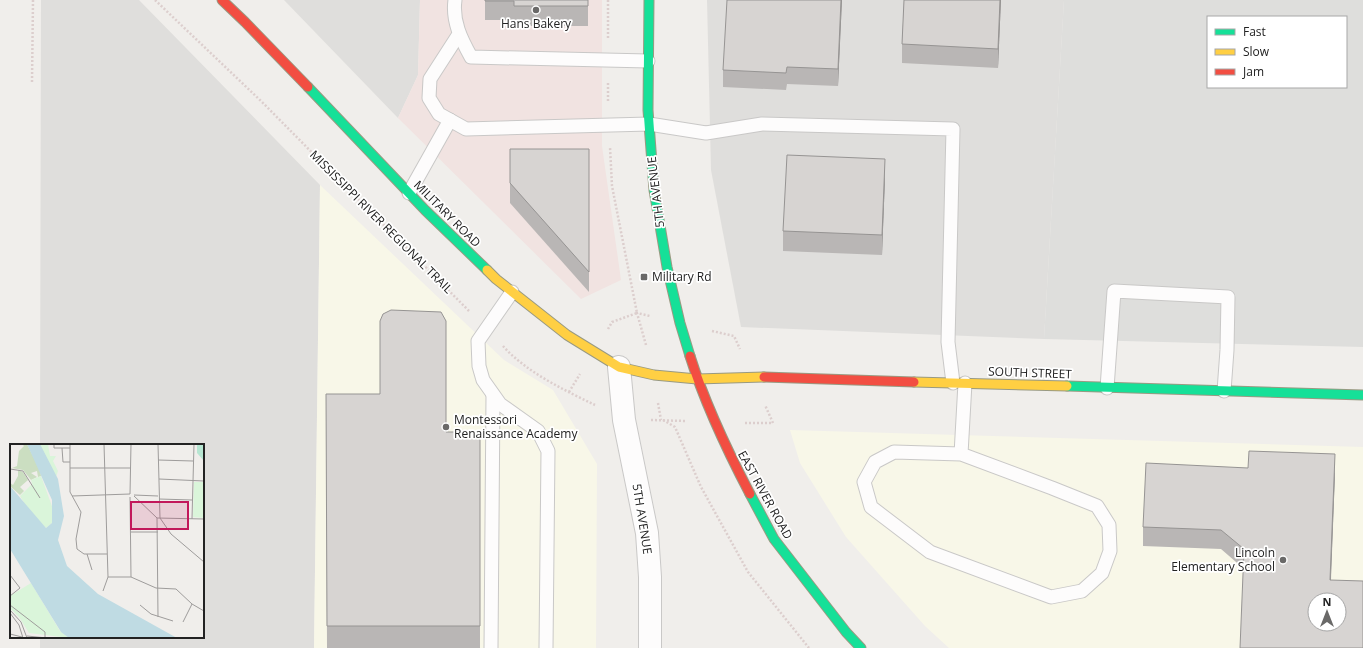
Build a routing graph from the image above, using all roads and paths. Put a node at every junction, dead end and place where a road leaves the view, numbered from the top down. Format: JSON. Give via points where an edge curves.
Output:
{"nodes":[{"id":1,"x":32,"y":0,"type":"edge"},
{"id":2,"x":155,"y":0,"type":"edge"},
{"id":3,"x":222,"y":0,"type":"edge"},
{"id":4,"x":455,"y":0,"type":"edge"},
{"id":5,"x":608,"y":0,"type":"edge"},
{"id":6,"x":649,"y":0,"type":"edge"},
{"id":7,"x":459,"y":34,"type":"junction"},
{"id":8,"x":608,"y":60,"type":"junction"},
{"id":9,"x":648,"y":61,"type":"junction"},
{"id":10,"x":32,"y":82,"type":"dead end"},
{"id":11,"x":450,"y":120,"type":"junction"},
{"id":12,"x":649,"y":124,"type":"junction"},
{"id":13,"x":608,"y":126,"type":"junction"},
{"id":14,"x":409,"y":193,"type":"junction"},
{"id":15,"x":512,"y":292,"type":"junction"},
{"id":16,"x":612,"y":322,"type":"dead end"},
{"id":17,"x":487,"y":328,"type":"junction"},
{"id":18,"x":619,"y":368,"type":"junction"},
{"id":19,"x":697,"y":379,"type":"junction"},
{"id":20,"x":959,"y":383,"type":"junction"},
{"id":21,"x":1107,"y":388,"type":"junction"},
{"id":22,"x":1224,"y":391,"type":"junction"},
{"id":23,"x":493,"y":395,"type":"junction"},
{"id":24,"x":1363,"y":395,"type":"edge"},
{"id":25,"x":624,"y":420,"type":"junction"},
{"id":26,"x":661,"y":420,"type":"dead end"},
{"id":27,"x":961,"y":454,"type":"junction"},
{"id":28,"x":491,"y":648,"type":"edge"},
{"id":29,"x":546,"y":648,"type":"edge"},
{"id":30,"x":650,"y":648,"type":"edge"},
{"id":31,"x":809,"y":648,"type":"edge"},
{"id":32,"x":861,"y":648,"type":"edge"}],
"edges":[{"from":1,"to":10,"type":"path"},
{"from":2,"to":17,"type":"path","name":"MISSISSIPPI RIVER REGIONAL TRAIL"},
{"from":3,"to":14,"type":"street","name":"MILITARY ROAD"},
{"from":4,"to":7,"type":"lane","via":[[454,11]]},
{"from":5,"to":8,"type":"path"},
{"from":6,"to":9,"type":"street","name":"5TH AVENUE"},
{"from":7,"to":8,"type":"lane","via":[[471,57]]},
{"from":7,"to":11,"type":"lane","via":[[430,79],[429,98],[439,114]]},
{"from":8,"to":9,"type":"lane"},
{"from":8,"to":13,"type":"path"},
{"from":9,"to":12,"type":"street","name":"5TH AVENUE"},
{"from":11,"to":13,"type":"lane","via":[[466,129]]},
{"from":11,"to":14,"type":"lane"},
{"from":12,"to":13,"type":"lane"},
{"from":12,"to":19,"type":"street","name":"5TH AVENUE","via":[[654,190],[667,267]]},
{"from":12,"to":20,"type":"lane","via":[[706,133],[762,124],[953,129],[948,342]]},
{"from":13,"to":16,"type":"path","via":[[612,186],[638,313]]},
{"from":14,"to":15,"type":"street","name":"MILITARY ROAD"},
{"from":15,"to":17,"type":"lane"},
{"from":15,"to":18,"type":"street","name":"MILITARY ROAD","via":[[566,335]]},
{"from":17,"to":23,"type":"lane","via":[[478,341],[479,366],[483,380]]},
{"from":17,"to":25,"type":"path","name":"MISSISSIPPI RIVER REGIONAL TRAIL","via":[[511,354],[555,386]]},
{"from":18,"to":19,"type":"street","name":"MILITARY ROAD","via":[[654,375]]},
{"from":18,"to":25,"type":"street","name":"5TH AVENUE"},
{"from":19,"to":20,"type":"street","name":"SOUTH STREET","via":[[757,377]]},
{"from":19,"to":32,"type":"street","name":"EAST RIVER ROAD","via":[[727,450],[774,539]]},
{"from":20,"to":21,"type":"street","name":"SOUTH STREET"},
{"from":20,"to":27,"type":"lane"},
{"from":21,"to":22,"type":"street","name":"SOUTH STREET"},
{"from":21,"to":22,"type":"lane","via":[[1114,291],[1228,297]]},
{"from":22,"to":24,"type":"street","name":"SOUTH STREET"},
{"from":23,"to":28,"type":"lane"},
{"from":23,"to":29,"type":"lane","via":[[500,404],[538,431],[548,451]]},
{"from":25,"to":30,"type":"street","name":"5TH AVENUE","via":[[647,533]]},
{"from":26,"to":31,"type":"path","via":[[675,428],[701,487],[748,572]]},
{"from":27,"to":27,"type":"lane","via":[[894,452],[875,462],[864,482],[872,507],[930,552],[1051,597],[1082,591],[1102,573],[1110,551],[1109,525],[1097,506]]}]}
